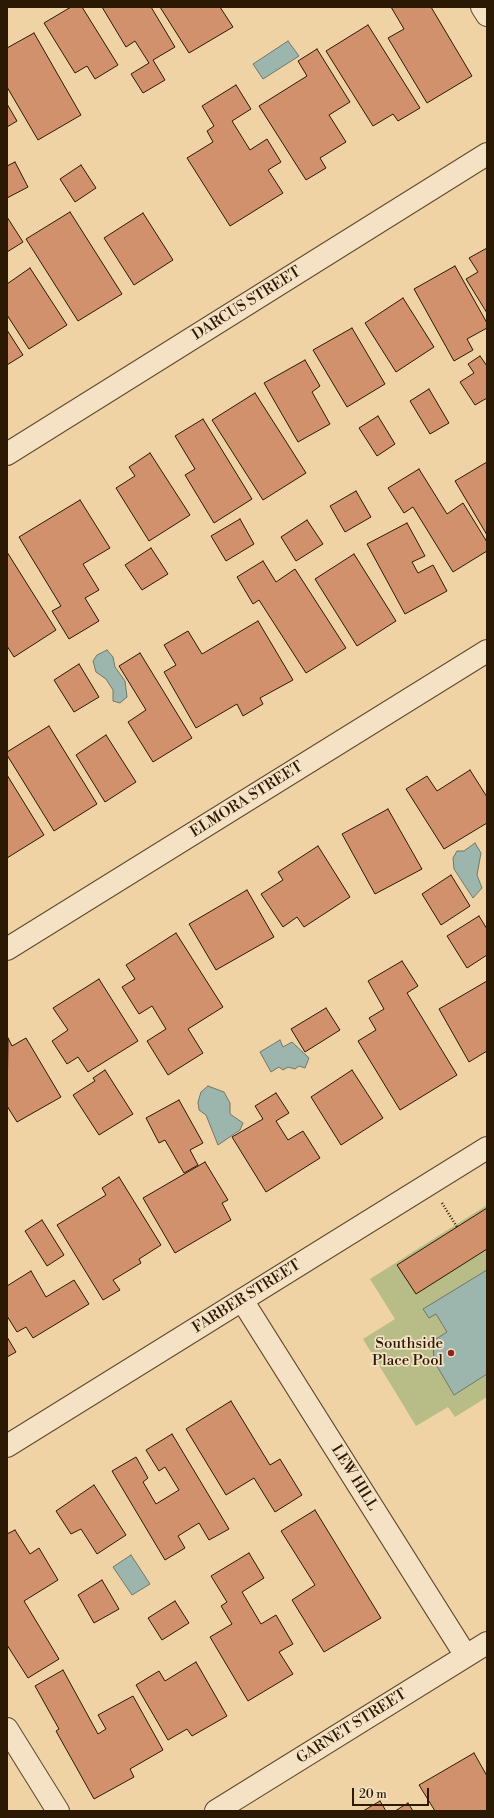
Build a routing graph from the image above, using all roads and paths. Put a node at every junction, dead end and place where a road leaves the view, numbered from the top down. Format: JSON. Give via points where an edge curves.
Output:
{"nodes":[{"id":1,"x":482,"y":7,"type":"edge"},
{"id":2,"x":487,"y":14,"type":"edge"},
{"id":3,"x":487,"y":154,"type":"edge"},
{"id":4,"x":7,"y":454,"type":"edge"},
{"id":5,"x":487,"y":651,"type":"edge"},
{"id":6,"x":7,"y":949,"type":"edge"},
{"id":7,"x":487,"y":1148,"type":"edge"},
{"id":8,"x":242,"y":1300,"type":"junction"},
{"id":9,"x":7,"y":1446,"type":"edge"},
{"id":10,"x":487,"y":1643,"type":"edge"},
{"id":11,"x":466,"y":1656,"type":"junction"},
{"id":12,"x":7,"y":1729,"type":"edge"},
{"id":13,"x":58,"y":1811,"type":"edge"},
{"id":14,"x":216,"y":1811,"type":"edge"}],
"edges":[{"from":1,"to":2,"type":"street"},
{"from":3,"to":4,"type":"street","name":"DARCUS STREET"},
{"from":5,"to":6,"type":"street","name":"ELMORA STREET"},
{"from":7,"to":8,"type":"street","name":"FARBER STREET"},
{"from":8,"to":9,"type":"street","name":"FARBER STREET"},
{"from":8,"to":11,"type":"street","name":"LEW HILL"},
{"from":10,"to":11,"type":"street","name":"GARNET STREET"},
{"from":11,"to":14,"type":"street","name":"GARNET STREET"},
{"from":12,"to":13,"type":"street"}]}
